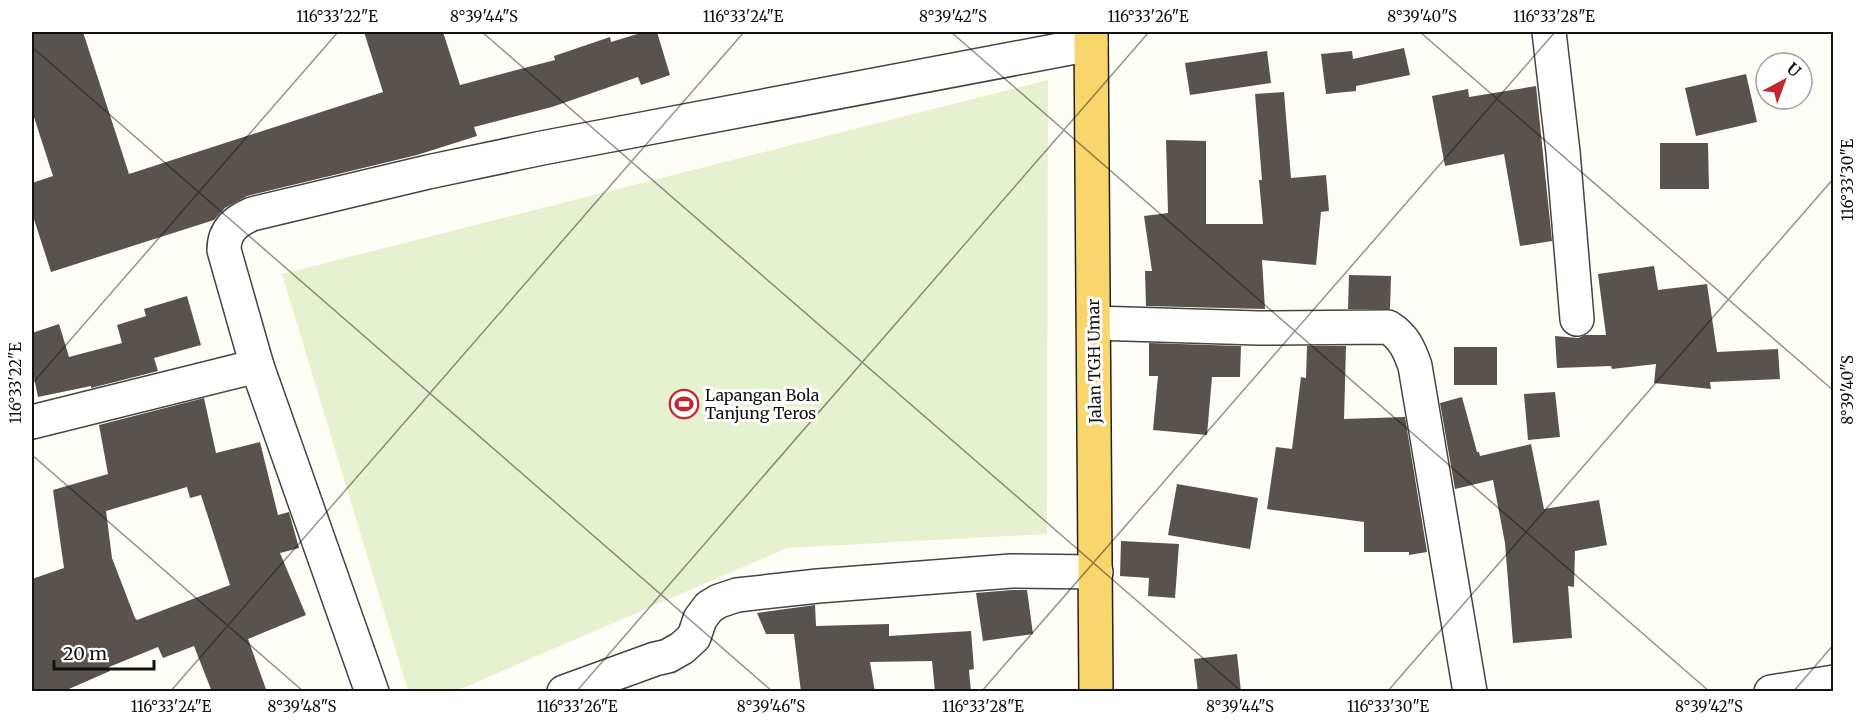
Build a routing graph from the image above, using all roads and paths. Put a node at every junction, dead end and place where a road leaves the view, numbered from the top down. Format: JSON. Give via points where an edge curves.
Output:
{"nodes":[{"id":1,"x":1549,"y":32,"type":"edge"},
{"id":2,"x":1091,"y":38,"type":"edge"},
{"id":3,"x":1577,"y":319,"type":"dead end"},
{"id":4,"x":1094,"y":323,"type":"junction"},
{"id":5,"x":257,"y":366,"type":"junction"},
{"id":6,"x":32,"y":422,"type":"edge"},
{"id":7,"x":1096,"y":572,"type":"junction"},
{"id":8,"x":1833,"y":682,"type":"edge"},
{"id":9,"x":372,"y":692,"type":"edge"},
{"id":10,"x":564,"y":692,"type":"edge"},
{"id":11,"x":1096,"y":692,"type":"edge"},
{"id":12,"x":1470,"y":692,"type":"edge"},
{"id":13,"x":1771,"y":692,"type":"edge"}],
"edges":[{"from":1,"to":3,"type":"street"},
{"from":2,"to":4,"type":"main road","name":"Jalan TGH Umar"},
{"from":2,"to":5,"type":"street","via":[[417,174],[252,214],[232,226],[224,250]]},
{"from":4,"to":7,"type":"main road","name":"Jalan TGH Umar"},
{"from":4,"to":12,"type":"street","via":[[1388,327],[1398,333],[1415,366]]},
{"from":5,"to":6,"type":"street"},
{"from":5,"to":9,"type":"street"},
{"from":7,"to":10,"type":"street","via":[[1011,571],[737,595],[709,607],[694,637],[668,656]]},
{"from":7,"to":11,"type":"main road","name":"Jalan TGH Umar"},
{"from":8,"to":13,"type":"street"}]}
